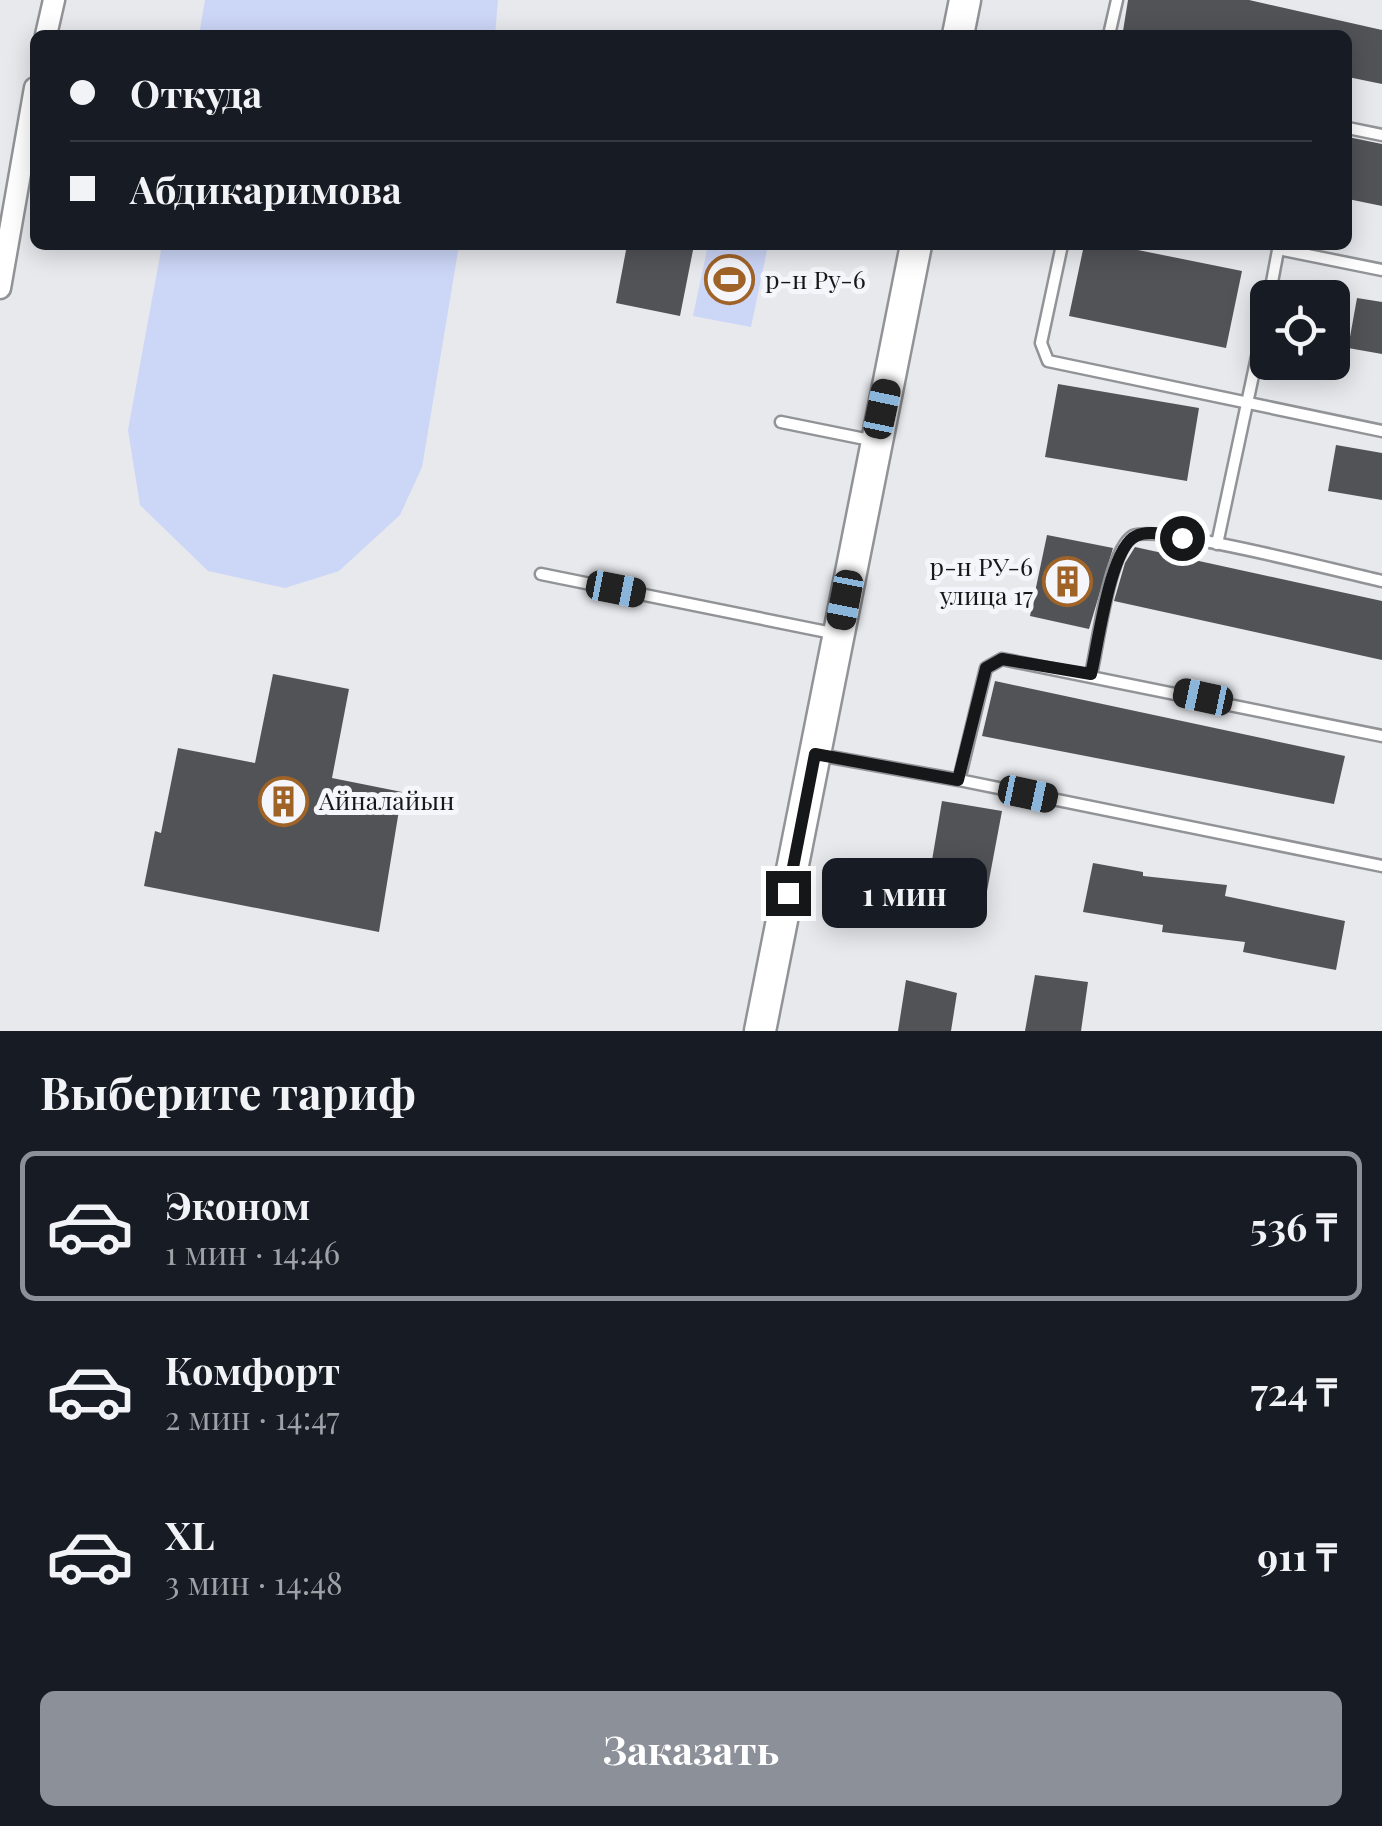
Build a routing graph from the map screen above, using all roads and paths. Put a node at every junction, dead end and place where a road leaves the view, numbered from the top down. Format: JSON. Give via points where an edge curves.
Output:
{"nodes":[{"id":1,"x":54,"y":0,"type":"edge"},
{"id":2,"x":965,"y":0,"type":"edge"},
{"id":3,"x":1116,"y":0,"type":"edge"},
{"id":4,"x":47,"y":30,"type":"edge"},
{"id":5,"x":959,"y":30,"type":"edge"},
{"id":6,"x":1110,"y":30,"type":"edge"},
{"id":7,"x":30,"y":117,"type":"edge"},
{"id":8,"x":1352,"y":129,"type":"edge"},
{"id":9,"x":1382,"y":135,"type":"edge"},
{"id":10,"x":915,"y":250,"type":"edge"},
{"id":11,"x":1061,"y":250,"type":"edge"},
{"id":12,"x":1278,"y":250,"type":"edge"},
{"id":13,"x":1292,"y":250,"type":"edge"},
{"id":14,"x":1382,"y":270,"type":"edge"},
{"id":15,"x":1272,"y":280,"type":"edge"},
{"id":16,"x":0,"y":288,"type":"edge"},
{"id":17,"x":1253,"y":380,"type":"edge"},
{"id":18,"x":1248,"y":403,"type":"junction"},
{"id":19,"x":781,"y":422,"type":"dead end"},
{"id":20,"x":1382,"y":431,"type":"edge"},
{"id":21,"x":876,"y":442,"type":"junction"},
{"id":22,"x":1217,"y":544,"type":"junction"},
{"id":23,"x":541,"y":574,"type":"dead end"},
{"id":24,"x":1382,"y":581,"type":"edge"},
{"id":25,"x":838,"y":634,"type":"junction"},
{"id":26,"x":1091,"y":674,"type":"junction"},
{"id":27,"x":1382,"y":736,"type":"edge"},
{"id":28,"x":815,"y":754,"type":"junction"},
{"id":29,"x":958,"y":780,"type":"junction"},
{"id":30,"x":1382,"y":866,"type":"edge"},
{"id":31,"x":760,"y":1031,"type":"edge"}],
"edges":[{"from":1,"to":4,"type":"street"},
{"from":2,"to":5,"type":"main road"},
{"from":3,"to":6,"type":"lane"},
{"from":7,"to":16,"type":"street"},
{"from":8,"to":9,"type":"lane"},
{"from":10,"to":21,"type":"main road"},
{"from":11,"to":18,"type":"lane","via":[[1040,342],[1048,361]]},
{"from":12,"to":15,"type":"lane"},
{"from":13,"to":14,"type":"lane"},
{"from":17,"to":18,"type":"lane"},
{"from":18,"to":20,"type":"lane"},
{"from":18,"to":22,"type":"lane"},
{"from":19,"to":21,"type":"lane"},
{"from":21,"to":25,"type":"main road"},
{"from":22,"to":24,"type":"lane"},
{"from":22,"to":26,"type":"lane","via":[[1147,532],[1131,537],[1118,555]]},
{"from":23,"to":25,"type":"lane"},
{"from":25,"to":28,"type":"main road"},
{"from":26,"to":27,"type":"lane"},
{"from":26,"to":29,"type":"lane","via":[[1002,659],[986,668]]},
{"from":28,"to":29,"type":"lane"},
{"from":28,"to":31,"type":"main road"},
{"from":29,"to":30,"type":"lane"}]}
